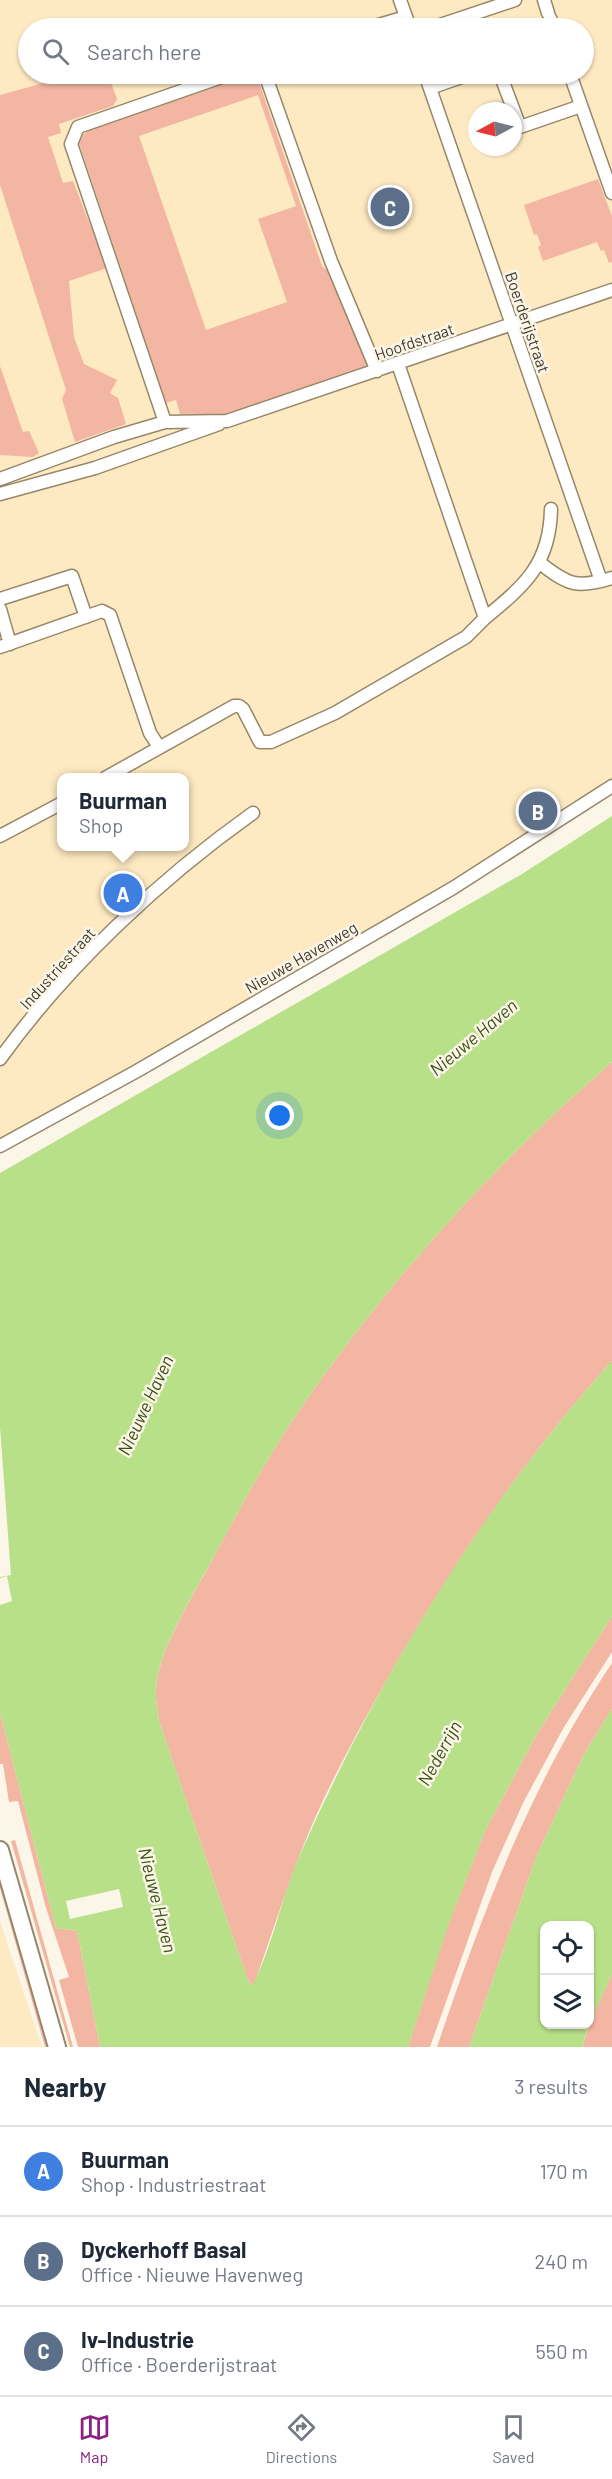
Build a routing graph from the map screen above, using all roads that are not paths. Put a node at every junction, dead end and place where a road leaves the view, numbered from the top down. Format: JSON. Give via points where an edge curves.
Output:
{"nodes":[{"id":1,"x":400,"y":0,"type":"edge"},
{"id":2,"x":515,"y":0,"type":"edge"},
{"id":3,"x":544,"y":0,"type":"edge"},
{"id":4,"x":406,"y":18,"type":"edge"},
{"id":5,"x":461,"y":18,"type":"edge"},
{"id":6,"x":550,"y":18,"type":"edge"},
{"id":7,"x":201,"y":84,"type":"edge"},
{"id":8,"x":269,"y":84,"type":"edge"},
{"id":9,"x":429,"y":84,"type":"edge"},
{"id":10,"x":441,"y":84,"type":"edge"},
{"id":11,"x":505,"y":84,"type":"edge"},
{"id":12,"x":573,"y":84,"type":"edge"},
{"id":13,"x":430,"y":88,"type":"junction"},
{"id":14,"x":581,"y":106,"type":"junction"},
{"id":15,"x":612,"y":193,"type":"edge"},
{"id":16,"x":612,"y":290,"type":"edge"},
{"id":17,"x":511,"y":324,"type":"junction"},
{"id":18,"x":398,"y":364,"type":"junction"},
{"id":19,"x":377,"y":371,"type":"junction"},
{"id":20,"x":227,"y":421,"type":"junction"},
{"id":21,"x":165,"y":422,"type":"junction"},
{"id":22,"x":59,"y":458,"type":"junction"},
{"id":23,"x":65,"y":474,"type":"junction"},
{"id":24,"x":0,"y":479,"type":"edge"},
{"id":25,"x":0,"y":494,"type":"edge"},
{"id":26,"x":551,"y":508,"type":"dead end"},
{"id":27,"x":540,"y":563,"type":"junction"},
{"id":28,"x":606,"y":580,"type":"edge"},
{"id":29,"x":0,"y":599,"type":"edge"},
{"id":30,"x":0,"y":609,"type":"edge"},
{"id":31,"x":86,"y":617,"type":"junction"},
{"id":32,"x":485,"y":618,"type":"junction"},
{"id":33,"x":5,"y":646,"type":"edge"},
{"id":34,"x":159,"y":747,"type":"junction"},
{"id":35,"x":112,"y":773,"type":"edge"},
{"id":36,"x":612,"y":786,"type":"edge"},
{"id":37,"x":57,"y":806,"type":"edge"},
{"id":38,"x":253,"y":813,"type":"dead end"},
{"id":39,"x":0,"y":836,"type":"edge"},
{"id":40,"x":0,"y":1059,"type":"edge"},
{"id":41,"x":0,"y":1146,"type":"edge"},
{"id":42,"x":0,"y":1850,"type":"edge"},
{"id":43,"x":57,"y":2047,"type":"edge"}],
"edges":[{"from":1,"to":4,"type":"street"},
{"from":2,"to":5,"type":"street"},
{"from":3,"to":6,"type":"street"},
{"from":7,"to":21,"type":"street","via":[[78,127],[71,144]]},
{"from":8,"to":19,"type":"street","via":[[331,261]]},
{"from":9,"to":13,"type":"street","name":"Boerderijstraat"},
{"from":10,"to":13,"type":"street"},
{"from":11,"to":14,"type":"street","via":[[520,127]]},
{"from":12,"to":14,"type":"street"},
{"from":13,"to":17,"type":"street","name":"Boerderijstraat"},
{"from":14,"to":15,"type":"street"},
{"from":16,"to":17,"type":"street","name":"Hoofdstraat"},
{"from":17,"to":18,"type":"street","name":"Hoofdstraat"},
{"from":17,"to":28,"type":"street","name":"Boerderijstraat"},
{"from":18,"to":19,"type":"street","name":"Hoofdstraat"},
{"from":18,"to":32,"type":"street"},
{"from":19,"to":20,"type":"street","name":"Hoofdstraat"},
{"from":20,"to":21,"type":"street","name":"Hoofdstraat"},
{"from":20,"to":23,"type":"street","name":"Hoofdstraat","via":[[109,464]]},
{"from":21,"to":22,"type":"street","name":"Hoofdstraat"},
{"from":22,"to":23,"type":"street"},
{"from":22,"to":24,"type":"street","name":"Hoofdstraat"},
{"from":23,"to":25,"type":"street","name":"Hoofdstraat"},
{"from":26,"to":27,"type":"street","via":[[551,528]]},
{"from":27,"to":28,"type":"street","via":[[565,582],[576,585]]},
{"from":27,"to":32,"type":"street","via":[[522,588]]},
{"from":29,"to":31,"type":"street","via":[[72,576]]},
{"from":30,"to":33,"type":"street"},
{"from":31,"to":33,"type":"street"},
{"from":31,"to":34,"type":"street","via":[[102,611],[110,615],[150,733]]},
{"from":32,"to":34,"type":"street","via":[[466,637],[335,713],[271,742],[265,744],[257,738],[239,705]]},
{"from":34,"to":35,"type":"street"},
{"from":36,"to":41,"type":"street","name":"Nieuwe Havenweg","via":[[453,888]]},
{"from":37,"to":39,"type":"street"},
{"from":38,"to":40,"type":"street","name":"Industriestraat","via":[[138,907],[69,977]]},
{"from":42,"to":43,"type":"main road"}]}
